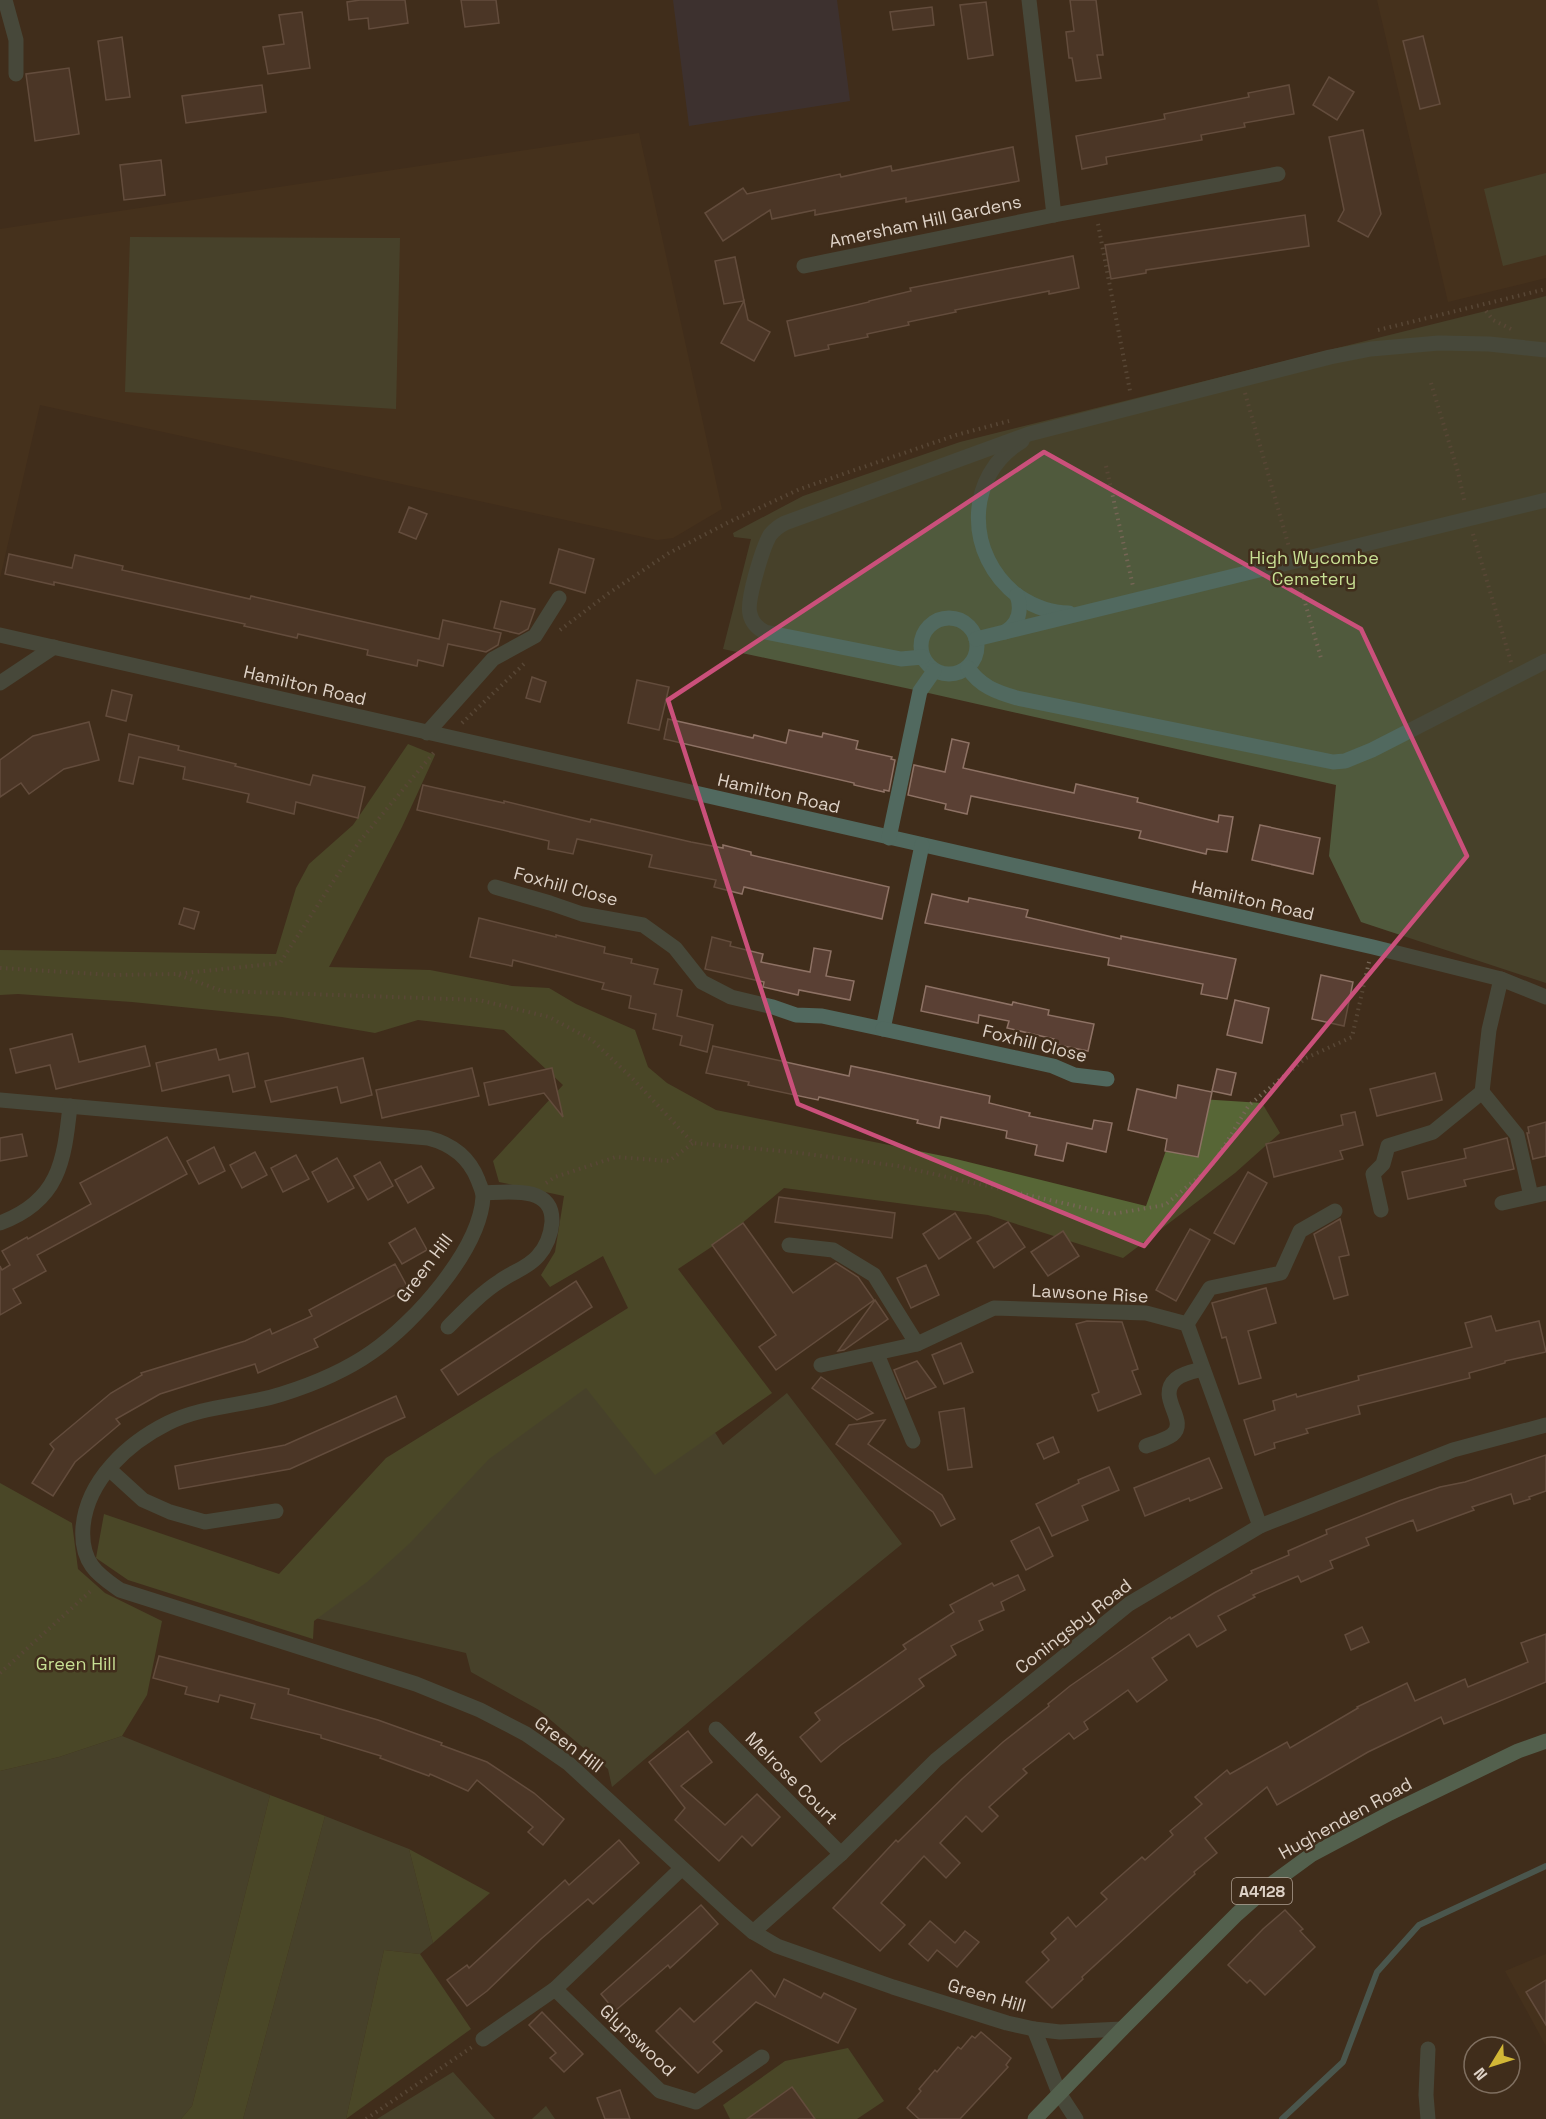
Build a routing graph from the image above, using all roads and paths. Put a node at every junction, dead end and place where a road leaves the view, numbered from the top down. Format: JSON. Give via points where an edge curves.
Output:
{"nodes":[{"id":1,"x":5,"y":0,"type":"edge"},
{"id":2,"x":1029,"y":0,"type":"edge"},
{"id":3,"x":16,"y":74,"type":"dead end"},
{"id":4,"x":1278,"y":174,"type":"dead end"},
{"id":5,"x":1094,"y":207,"type":"junction"},
{"id":6,"x":1054,"y":215,"type":"junction"},
{"id":7,"x":804,"y":266,"type":"dead end"},
{"id":8,"x":1486,"y":311,"type":"dead end"},
{"id":9,"x":1493,"y":320,"type":"dead end"},
{"id":10,"x":1546,"y":350,"type":"edge"},
{"id":11,"x":1431,"y":383,"type":"dead end"},
{"id":12,"x":1130,"y":391,"type":"dead end"},
{"id":13,"x":1246,"y":394,"type":"dead end"},
{"id":14,"x":1037,"y":432,"type":"junction"},
{"id":15,"x":978,"y":451,"type":"junction"},
{"id":16,"x":1106,"y":466,"type":"dead end"},
{"id":17,"x":993,"y":469,"type":"junction"},
{"id":18,"x":1546,"y":500,"type":"edge"},
{"id":19,"x":1465,"y":501,"type":"dead end"},
{"id":20,"x":1474,"y":536,"type":"dead end"},
{"id":21,"x":1287,"y":538,"type":"dead end"},
{"id":22,"x":1298,"y":578,"type":"dead end"},
{"id":23,"x":1132,"y":581,"type":"dead end"},
{"id":24,"x":1017,"y":595,"type":"junction"},
{"id":25,"x":559,"y":598,"type":"dead end"},
{"id":26,"x":1084,"y":613,"type":"junction"},
{"id":27,"x":1005,"y":632,"type":"junction"},
{"id":28,"x":0,"y":635,"type":"edge"},
{"id":29,"x":976,"y":639,"type":"junction"},
{"id":30,"x":54,"y":647,"type":"junction"},
{"id":31,"x":923,"y":657,"type":"junction"},
{"id":32,"x":1321,"y":657,"type":"dead end"},
{"id":33,"x":1546,"y":661,"type":"edge"},
{"id":34,"x":968,"y":668,"type":"junction"},
{"id":35,"x":934,"y":670,"type":"junction"},
{"id":36,"x":1,"y":677,"type":"edge"},
{"id":37,"x":1516,"y":677,"type":"junction"},
{"id":38,"x":427,"y":733,"type":"junction"},
{"id":39,"x":447,"y":737,"type":"junction"},
{"id":40,"x":889,"y":838,"type":"junction"},
{"id":41,"x":922,"y":846,"type":"junction"},
{"id":42,"x":495,"y":887,"type":"dead end"},
{"id":43,"x":1373,"y":947,"type":"junction"},
{"id":44,"x":0,"y":968,"type":"edge"},
{"id":45,"x":176,"y":974,"type":"junction"},
{"id":46,"x":1501,"y":979,"type":"junction"},
{"id":47,"x":1546,"y":997,"type":"edge"},
{"id":48,"x":884,"y":1029,"type":"junction"},
{"id":49,"x":1107,"y":1079,"type":"dead end"},
{"id":50,"x":1482,"y":1092,"type":"junction"},
{"id":51,"x":0,"y":1100,"type":"edge"},
{"id":52,"x":70,"y":1106,"type":"junction"},
{"id":53,"x":693,"y":1143,"type":"junction"},
{"id":54,"x":483,"y":1193,"type":"junction"},
{"id":55,"x":1538,"y":1195,"type":"edge"},
{"id":56,"x":539,"y":1196,"type":"junction"},
{"id":57,"x":1502,"y":1203,"type":"dead end"},
{"id":58,"x":1381,"y":1210,"type":"dead end"},
{"id":59,"x":1335,"y":1211,"type":"dead end"},
{"id":60,"x":0,"y":1223,"type":"edge"},
{"id":61,"x":789,"y":1245,"type":"dead end"},
{"id":62,"x":1187,"y":1324,"type":"junction"},
{"id":63,"x":448,"y":1327,"type":"dead end"},
{"id":64,"x":917,"y":1344,"type":"junction"},
{"id":65,"x":877,"y":1354,"type":"junction"},
{"id":66,"x":821,"y":1365,"type":"dead end"},
{"id":67,"x":1203,"y":1369,"type":"junction"},
{"id":68,"x":1546,"y":1425,"type":"edge"},
{"id":69,"x":913,"y":1441,"type":"dead end"},
{"id":70,"x":1146,"y":1446,"type":"dead end"},
{"id":71,"x":109,"y":1469,"type":"junction"},
{"id":72,"x":276,"y":1511,"type":"dead end"},
{"id":73,"x":1260,"y":1526,"type":"junction"},
{"id":74,"x":104,"y":1579,"type":"junction"},
{"id":75,"x":0,"y":1673,"type":"edge"},
{"id":76,"x":716,"y":1728,"type":"dead end"},
{"id":77,"x":1546,"y":1741,"type":"edge"},
{"id":78,"x":841,"y":1854,"type":"junction"},
{"id":79,"x":681,"y":1869,"type":"junction"},
{"id":80,"x":753,"y":1932,"type":"junction"},
{"id":81,"x":555,"y":1989,"type":"junction"},
{"id":82,"x":1034,"y":2029,"type":"junction"},
{"id":83,"x":1122,"y":2029,"type":"junction"},
{"id":84,"x":483,"y":2039,"type":"joint"},
{"id":85,"x":1428,"y":2049,"type":"dead end"},
{"id":86,"x":762,"y":2056,"type":"dead end"},
{"id":87,"x":1059,"y":2093,"type":"junction"},
{"id":88,"x":366,"y":2119,"type":"edge"},
{"id":89,"x":1035,"y":2119,"type":"edge"},
{"id":90,"x":1076,"y":2119,"type":"edge"},
{"id":91,"x":1428,"y":2119,"type":"edge"}],
"edges":[{"from":1,"to":3,"type":"street","via":[[16,40]]},
{"from":2,"to":6,"type":"street"},
{"from":4,"to":5,"type":"street","name":"Amersham Hill Gardens"},
{"from":5,"to":6,"type":"street","name":"Amersham Hill Gardens"},
{"from":5,"to":12,"type":"path"},
{"from":6,"to":7,"type":"street","name":"Amersham Hill Gardens"},
{"from":8,"to":9,"type":"path"},
{"from":10,"to":14,"type":"street","via":[[1469,343],[1371,349]]},
{"from":11,"to":19,"type":"path"},
{"from":13,"to":21,"type":"path"},
{"from":14,"to":15,"type":"street"},
{"from":14,"to":17,"type":"street","via":[[1010,448]]},
{"from":15,"to":17,"type":"street","via":[[989,457]]},
{"from":15,"to":31,"type":"street","via":[[785,523],[771,534],[758,568],[749,609],[753,623],[765,632],[901,659]]},
{"from":16,"to":23,"type":"path"},
{"from":17,"to":24,"type":"street","via":[[980,501],[978,531],[987,561],[1005,586]]},
{"from":18,"to":26,"type":"street"},
{"from":20,"to":37,"type":"path"},
{"from":22,"to":32,"type":"path"},
{"from":24,"to":26,"type":"street","via":[[1030,604],[1059,613]]},
{"from":24,"to":27,"type":"street","via":[[1020,613]]},
{"from":25,"to":38,"type":"street","via":[[535,636],[493,659]]},
{"from":26,"to":27,"type":"street"},
{"from":27,"to":29,"type":"street"},
{"from":28,"to":30,"type":"street","name":"Hamilton Road"},
{"from":29,"to":31,"type":"street","via":[[970,627],[955,618],[938,620],[924,631]]},
{"from":29,"to":34,"type":"street","via":[[977,652]]},
{"from":30,"to":36,"type":"street"},
{"from":30,"to":38,"type":"street","name":"Hamilton Road"},
{"from":31,"to":35,"type":"street"},
{"from":33,"to":37,"type":"street"},
{"from":34,"to":35,"type":"street","via":[[952,674]]},
{"from":34,"to":37,"type":"street","via":[[986,687],[1017,698],[1332,762],[1372,750]]},
{"from":35,"to":40,"type":"street","via":[[920,691]]},
{"from":38,"to":39,"type":"street","name":"Hamilton Road"},
{"from":39,"to":40,"type":"street","name":"Hamilton Road"},
{"from":39,"to":45,"type":"path","via":[[359,842],[280,963]]},
{"from":40,"to":41,"type":"street","name":"Hamilton Road"},
{"from":41,"to":43,"type":"street","name":"Hamilton Road"},
{"from":41,"to":48,"type":"street"},
{"from":42,"to":48,"type":"street","name":"Foxhill Close","via":[[582,914],[644,926],[675,948],[702,982],[731,998],[796,1015],[822,1016]]},
{"from":43,"to":46,"type":"street","name":"Hamilton Road"},
{"from":43,"to":53,"type":"path","via":[[1352,1037],[1305,1058],[1249,1105],[1212,1166],[1165,1205],[1112,1214],[898,1166]]},
{"from":44,"to":45,"type":"path","via":[[113,975]]},
{"from":45,"to":53,"type":"path","via":[[222,991],[479,1000],[549,1017],[592,1040]]},
{"from":46,"to":47,"type":"street","name":"Hamilton Road"},
{"from":46,"to":50,"type":"street","via":[[1489,1030]]},
{"from":48,"to":49,"type":"street","name":"Foxhill Close","via":[[1053,1066],[1074,1075]]},
{"from":50,"to":55,"type":"street","via":[[1517,1135]]},
{"from":50,"to":58,"type":"street","via":[[1433,1132],[1388,1146],[1383,1164],[1373,1174]]},
{"from":51,"to":52,"type":"street"},
{"from":52,"to":54,"type":"street","via":[[428,1138],[456,1150],[467,1161]]},
{"from":52,"to":60,"type":"street","via":[[57,1175],[41,1199],[24,1213]]},
{"from":53,"to":56,"type":"path","via":[[669,1161],[616,1157],[565,1174],[548,1181]]},
{"from":54,"to":56,"type":"street"},
{"from":54,"to":71,"type":"street","name":"Green Hill","via":[[475,1230],[457,1263],[409,1321],[372,1352],[328,1378],[280,1395],[198,1411],[170,1423],[144,1437]]},
{"from":55,"to":57,"type":"street"},
{"from":56,"to":63,"type":"street","via":[[550,1207],[552,1216],[549,1238],[540,1255],[491,1287]]},
{"from":59,"to":62,"type":"street","via":[[1300,1231],[1281,1273],[1210,1288]]},
{"from":61,"to":64,"type":"street","via":[[833,1250],[874,1275]]},
{"from":62,"to":64,"type":"street","name":"Lawsone Rise","via":[[1146,1313],[994,1308]]},
{"from":62,"to":67,"type":"street"},
{"from":64,"to":65,"type":"street","name":"Lawsone Rise"},
{"from":65,"to":66,"type":"street","name":"Lawsone Rise"},
{"from":65,"to":69,"type":"street"},
{"from":67,"to":70,"type":"street","via":[[1176,1379],[1169,1398],[1178,1429],[1172,1436]]},
{"from":67,"to":73,"type":"street"},
{"from":68,"to":73,"type":"street","name":"Coningsby Road","via":[[1453,1450]]},
{"from":71,"to":72,"type":"street","via":[[143,1500],[205,1522]]},
{"from":71,"to":74,"type":"street","name":"Green Hill","via":[[89,1498],[83,1535],[85,1552]]},
{"from":73,"to":78,"type":"street","name":"Coningsby Road","via":[[1129,1604],[936,1760]]},
{"from":74,"to":75,"type":"path"},
{"from":74,"to":79,"type":"street","name":"Green Hill","via":[[120,1590],[416,1684],[480,1710],[526,1734],[568,1763]]},
{"from":76,"to":78,"type":"street","name":"Melrose Court"},
{"from":77,"to":83,"type":"main road","name":"Hughenden Road","number":"A4128","via":[[1518,1751],[1311,1855],[1238,1914]]},
{"from":78,"to":80,"type":"street","name":"Coningsby Road"},
{"from":79,"to":80,"type":"street","name":"Green Hill"},
{"from":79,"to":81,"type":"street"},
{"from":80,"to":82,"type":"street","name":"Green Hill","via":[[777,1946],[893,1988]]},
{"from":81,"to":84,"type":"street"},
{"from":81,"to":86,"type":"street","name":"Glynswood","via":[[660,2091],[696,2102]]},
{"from":82,"to":83,"type":"street","name":"Green Hill"},
{"from":82,"to":87,"type":"street"},
{"from":83,"to":87,"type":"main road","name":"Hughenden Road","number":"A4128"},
{"from":84,"to":88,"type":"path"},
{"from":85,"to":91,"type":"street"},
{"from":87,"to":89,"type":"main road","name":"Hughenden Road","number":"A4128"},
{"from":87,"to":90,"type":"street"}]}
